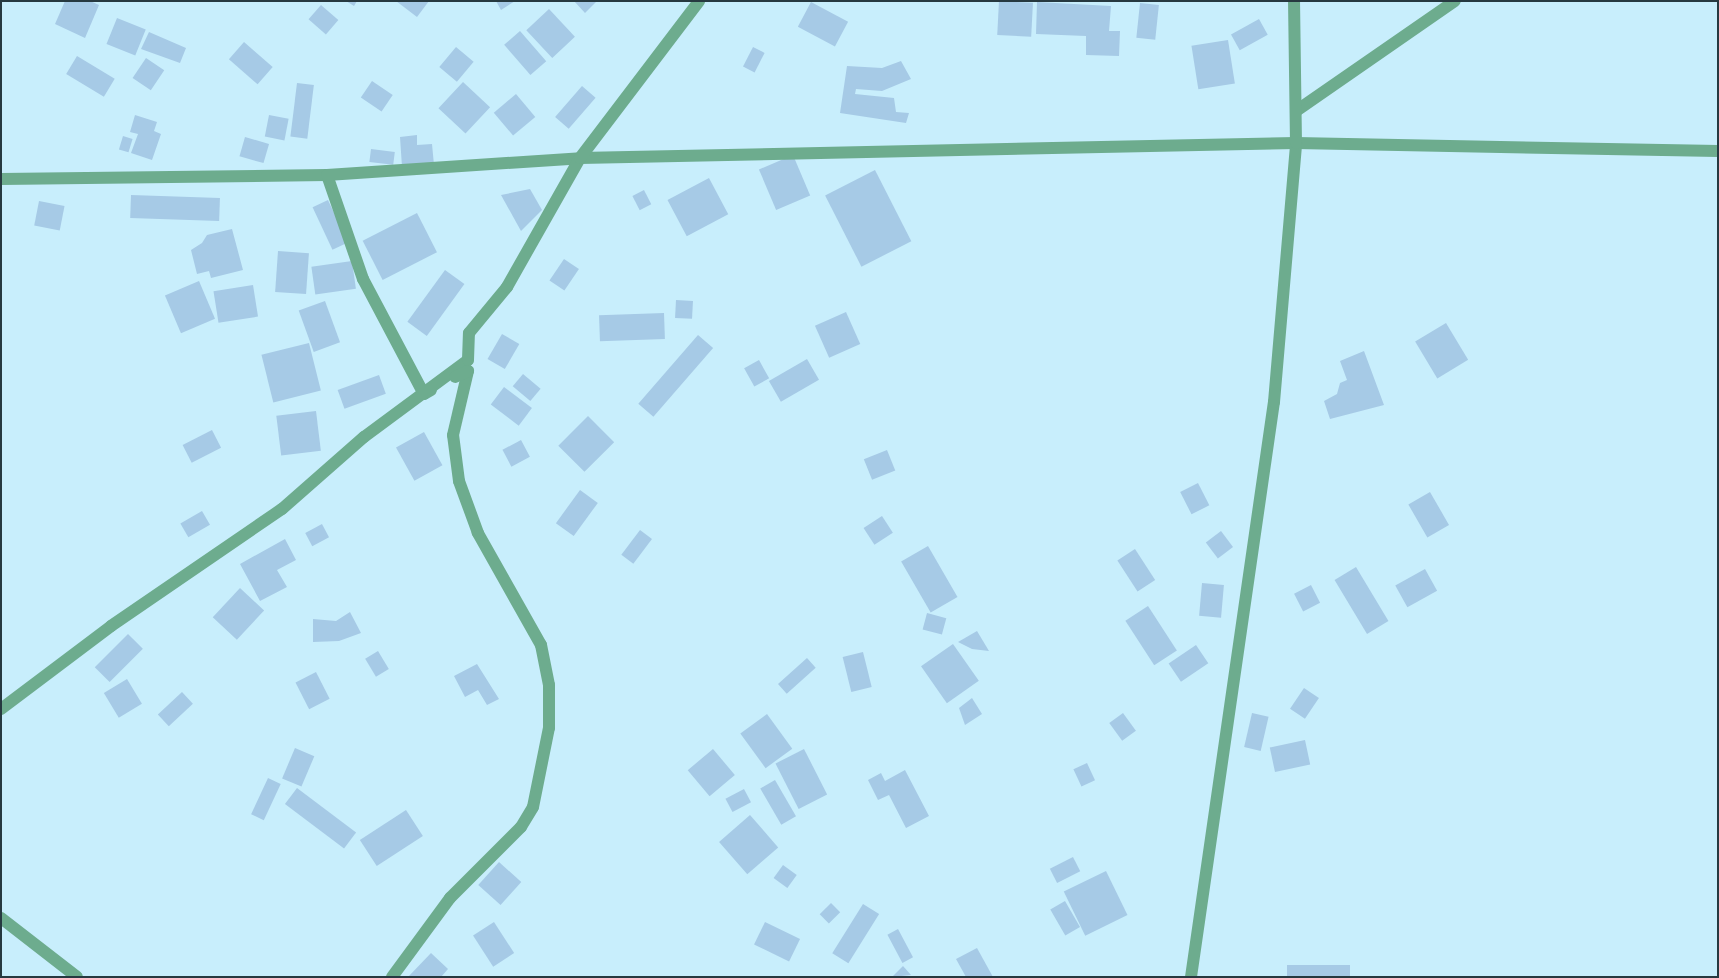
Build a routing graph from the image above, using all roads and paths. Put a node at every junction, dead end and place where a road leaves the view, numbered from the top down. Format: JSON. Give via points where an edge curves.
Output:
{"nodes":[{"id":1,"x":699,"y":1,"type":"edge"},
{"id":2,"x":1294,"y":1,"type":"edge"},
{"id":3,"x":1455,"y":1,"type":"edge"},
{"id":4,"x":1296,"y":111,"type":"junction"},
{"id":5,"x":1296,"y":143,"type":"junction"},
{"id":6,"x":1718,"y":150,"type":"edge"},
{"id":7,"x":580,"y":158,"type":"junction"},
{"id":8,"x":327,"y":175,"type":"junction"},
{"id":9,"x":1,"y":179,"type":"edge"},
{"id":10,"x":424,"y":394,"type":"junction"},
{"id":11,"x":1,"y":710,"type":"edge"},
{"id":12,"x":1,"y":918,"type":"edge"},
{"id":13,"x":77,"y":977,"type":"edge"},
{"id":14,"x":392,"y":977,"type":"edge"},
{"id":15,"x":1191,"y":977,"type":"edge"}],
"edges":[{"from":1,"to":7,"type":"street"},
{"from":2,"to":4,"type":"street"},
{"from":3,"to":4,"type":"street"},
{"from":4,"to":5,"type":"street"},
{"from":5,"to":6,"type":"street"},
{"from":5,"to":7,"type":"street"},
{"from":5,"to":15,"type":"street","via":[[1274,402]]},
{"from":7,"to":8,"type":"street"},
{"from":7,"to":10,"type":"street","via":[[507,287],[469,333],[468,360]]},
{"from":8,"to":9,"type":"street"},
{"from":8,"to":10,"type":"street","via":[[363,279]]},
{"from":10,"to":11,"type":"street","via":[[364,437],[282,509],[111,626]]},
{"from":10,"to":14,"type":"street","via":[[468,371],[453,435],[459,481],[478,533],[541,646],[549,686],[549,728],[533,807],[521,827],[450,898]]},
{"from":12,"to":13,"type":"street"}]}
